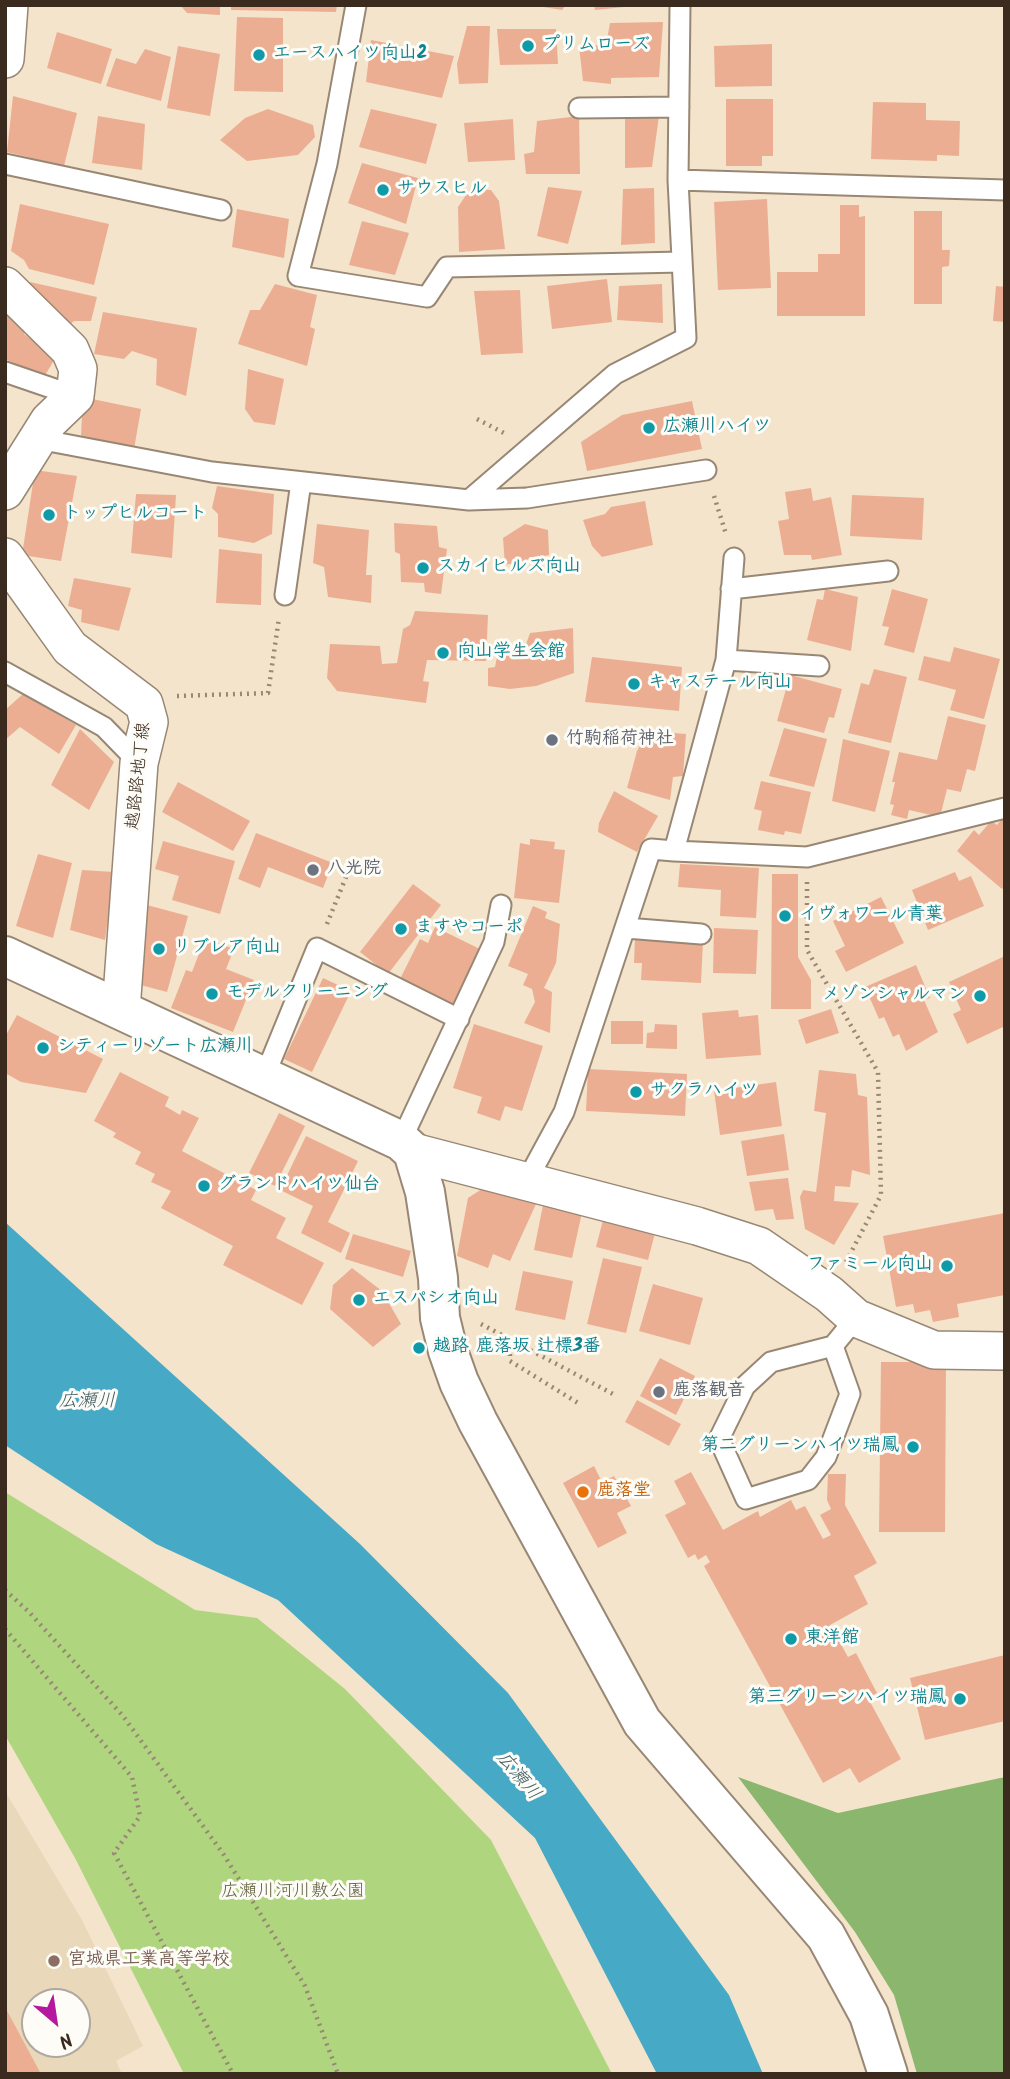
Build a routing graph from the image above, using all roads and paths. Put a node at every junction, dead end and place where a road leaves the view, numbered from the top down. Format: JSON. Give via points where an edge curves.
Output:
{"nodes":[{"id":1,"x":9,"y":5,"type":"edge"},
{"id":2,"x":356,"y":5,"type":"edge"},
{"id":3,"x":680,"y":5,"type":"edge"},
{"id":4,"x":5,"y":59,"type":"edge"},
{"id":5,"x":579,"y":107,"type":"dead end"},
{"id":6,"x":679,"y":107,"type":"junction"},
{"id":7,"x":5,"y":164,"type":"edge"},
{"id":8,"x":678,"y":180,"type":"junction"},
{"id":9,"x":1005,"y":190,"type":"edge"},
{"id":10,"x":220,"y":210,"type":"dead end"},
{"id":11,"x":682,"y":262,"type":"junction"},
{"id":12,"x":5,"y":286,"type":"edge"},
{"id":13,"x":5,"y":372,"type":"edge"},
{"id":14,"x":75,"y":396,"type":"junction"},
{"id":15,"x":477,"y":419,"type":"dead end"},
{"id":16,"x":506,"y":434,"type":"dead end"},
{"id":17,"x":38,"y":439,"type":"junction"},
{"id":18,"x":706,"y":470,"type":"joint"},
{"id":19,"x":301,"y":482,"type":"junction"},
{"id":20,"x":5,"y":491,"type":"edge"},
{"id":21,"x":469,"y":500,"type":"junction"},
{"id":22,"x":5,"y":557,"type":"edge"},
{"id":23,"x":734,"y":558,"type":"joint"},
{"id":24,"x":888,"y":571,"type":"dead end"},
{"id":25,"x":732,"y":589,"type":"junction"},
{"id":26,"x":285,"y":595,"type":"joint"},
{"id":27,"x":726,"y":660,"type":"junction"},
{"id":28,"x":819,"y":666,"type":"dead end"},
{"id":29,"x":5,"y":673,"type":"edge"},
{"id":30,"x":175,"y":696,"type":"dead end"},
{"id":31,"x":139,"y":762,"type":"junction"},
{"id":32,"x":1005,"y":808,"type":"edge"},
{"id":33,"x":674,"y":851,"type":"junction"},
{"id":34,"x":807,"y":857,"type":"junction"},
{"id":35,"x":346,"y":877,"type":"dead end"},
{"id":36,"x":501,"y":905,"type":"dead end"},
{"id":37,"x":626,"y":928,"type":"junction"},
{"id":38,"x":701,"y":934,"type":"dead end"},
{"id":39,"x":317,"y":948,"type":"junction"},
{"id":40,"x":5,"y":956,"type":"edge"},
{"id":41,"x":121,"y":1010,"type":"junction"},
{"id":42,"x":459,"y":1019,"type":"junction"},
{"id":43,"x":265,"y":1075,"type":"junction"},
{"id":44,"x":407,"y":1147,"type":"junction"},
{"id":45,"x":525,"y":1184,"type":"junction"},
{"id":46,"x":829,"y":1293,"type":"junction"},
{"id":47,"x":856,"y":1318,"type":"junction"},
{"id":48,"x":474,"y":1321,"type":"dead end"},
{"id":49,"x":510,"y":1340,"type":"junction"},
{"id":50,"x":834,"y":1346,"type":"junction"},
{"id":51,"x":1005,"y":1351,"type":"edge"},
{"id":52,"x":614,"y":1394,"type":"dead end"},
{"id":53,"x":578,"y":1403,"type":"dead end"},
{"id":54,"x":5,"y":1590,"type":"edge"},
{"id":55,"x":5,"y":1629,"type":"edge"},
{"id":56,"x":233,"y":2074,"type":"edge"},
{"id":57,"x":338,"y":2074,"type":"edge"},
{"id":58,"x":888,"y":2074,"type":"edge"}],
"edges":[{"from":1,"to":4,"type":"street"},
{"from":2,"to":11,"type":"lane","via":[[327,164],[298,276],[427,297],[447,267]]},
{"from":3,"to":6,"type":"lane"},
{"from":5,"to":6,"type":"lane"},
{"from":6,"to":8,"type":"lane"},
{"from":7,"to":10,"type":"lane"},
{"from":8,"to":9,"type":"lane"},
{"from":8,"to":11,"type":"lane"},
{"from":11,"to":21,"type":"lane","via":[[686,338],[615,374]]},
{"from":12,"to":14,"type":"street","via":[[70,350],[78,369]]},
{"from":13,"to":14,"type":"lane"},
{"from":14,"to":17,"type":"street"},
{"from":15,"to":16,"type":"path"},
{"from":17,"to":19,"type":"lane","via":[[212,472]]},
{"from":17,"to":20,"type":"street"},
{"from":18,"to":21,"type":"lane","via":[[527,498]]},
{"from":18,"to":23,"type":"path"},
{"from":19,"to":21,"type":"lane"},
{"from":19,"to":26,"type":"lane"},
{"from":22,"to":31,"type":"street","name":"越路路地丁線","via":[[70,648],[144,704],[149,722]]},
{"from":23,"to":25,"type":"lane"},
{"from":24,"to":25,"type":"lane"},
{"from":25,"to":27,"type":"lane"},
{"from":26,"to":30,"type":"path","via":[[268,693]]},
{"from":27,"to":28,"type":"lane"},
{"from":27,"to":33,"type":"lane"},
{"from":29,"to":31,"type":"lane","via":[[104,727]]},
{"from":31,"to":41,"type":"street","name":"越路路地丁線"},
{"from":32,"to":34,"type":"lane"},
{"from":33,"to":34,"type":"lane"},
{"from":33,"to":37,"type":"lane","via":[[651,849]]},
{"from":34,"to":46,"type":"path","via":[[807,950],[878,1072],[881,1195]]},
{"from":35,"to":39,"type":"path"},
{"from":36,"to":42,"type":"lane","via":[[494,942]]},
{"from":37,"to":38,"type":"lane"},
{"from":37,"to":45,"type":"lane","via":[[564,1112]]},
{"from":39,"to":42,"type":"lane"},
{"from":39,"to":43,"type":"lane"},
{"from":40,"to":41,"type":"street"},
{"from":41,"to":43,"type":"street"},
{"from":42,"to":44,"type":"lane"},
{"from":43,"to":44,"type":"street"},
{"from":44,"to":45,"type":"street"},
{"from":44,"to":58,"type":"street","via":[[432,1229],[440,1318],[448,1351],[478,1422],[642,1722],[826,1936],[869,2015]]},
{"from":45,"to":46,"type":"street","via":[[698,1226],[759,1247]]},
{"from":46,"to":47,"type":"street"},
{"from":47,"to":50,"type":"lane"},
{"from":47,"to":51,"type":"street","via":[[934,1350]]},
{"from":48,"to":49,"type":"path"},
{"from":49,"to":52,"type":"path"},
{"from":49,"to":53,"type":"path","via":[[510,1361]]},
{"from":50,"to":50,"type":"lane","via":[[771,1363],[745,1386],[719,1438],[746,1499],[808,1480],[826,1457],[850,1394]]},
{"from":54,"to":57,"type":"path","via":[[123,1716],[225,1855],[305,1986]]},
{"from":55,"to":56,"type":"path","via":[[132,1777],[140,1816],[114,1853]]}]}
